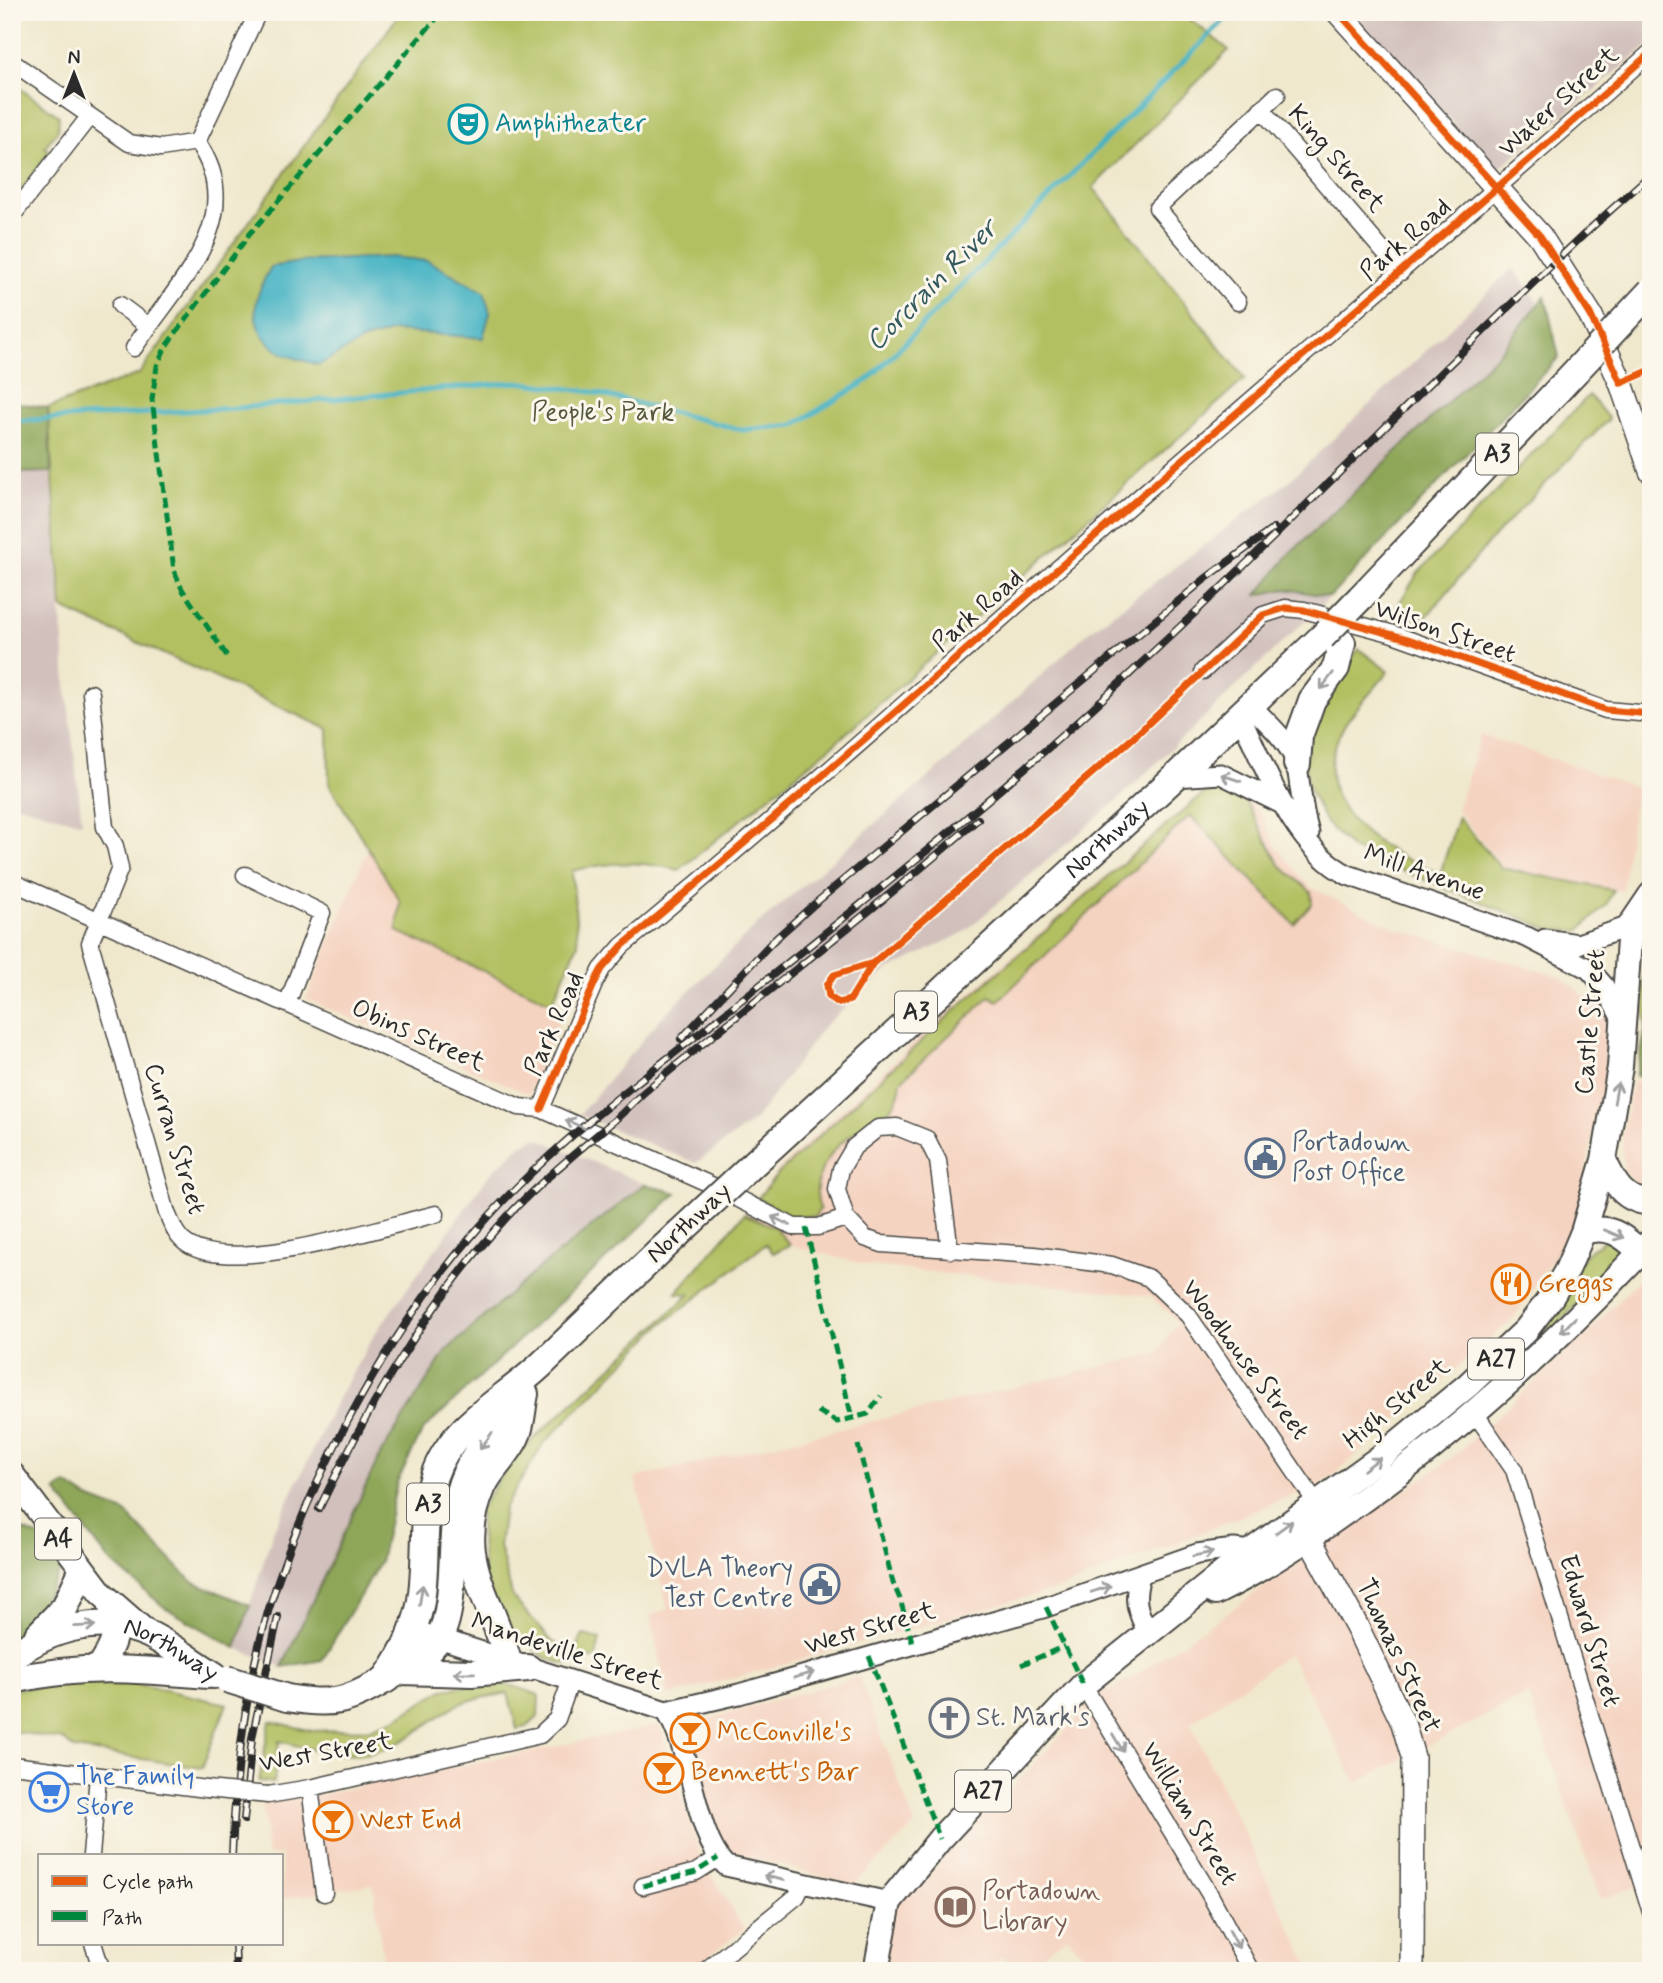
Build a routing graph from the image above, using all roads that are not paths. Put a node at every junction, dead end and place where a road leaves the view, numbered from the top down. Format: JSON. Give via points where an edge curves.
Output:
{"nodes":[{"id":1,"x":258,"y":12,"type":"edge"},
{"id":2,"x":1338,"y":12,"type":"edge"},
{"id":3,"x":1651,"y":52,"type":"edge"},
{"id":4,"x":12,"y":62,"type":"edge"},
{"id":5,"x":1277,"y":95,"type":"dead end"},
{"id":6,"x":1261,"y":109,"type":"junction"},
{"id":7,"x":89,"y":117,"type":"junction"},
{"id":8,"x":197,"y":142,"type":"junction"},
{"id":9,"x":1499,"y":188,"type":"junction"},
{"id":10,"x":12,"y":216,"type":"edge"},
{"id":11,"x":1401,"y":272,"type":"junction"},
{"id":12,"x":1651,"y":292,"type":"edge"},
{"id":13,"x":1238,"y":302,"type":"dead end"},
{"id":14,"x":120,"y":305,"type":"dead end"},
{"id":15,"x":148,"y":326,"type":"junction"},
{"id":16,"x":134,"y":348,"type":"dead end"},
{"id":17,"x":1651,"y":471,"type":"edge"},
{"id":18,"x":1332,"y":640,"type":"junction"},
{"id":19,"x":1203,"y":671,"type":"dead end"},
{"id":20,"x":91,"y":693,"type":"dead end"},
{"id":21,"x":1245,"y":710,"type":"junction"},
{"id":22,"x":1651,"y":714,"type":"edge"},
{"id":23,"x":1297,"y":765,"type":"junction"},
{"id":24,"x":1175,"y":777,"type":"junction"},
{"id":25,"x":1282,"y":804,"type":"junction"},
{"id":26,"x":1313,"y":845,"type":"junction"},
{"id":27,"x":245,"y":875,"type":"dead end"},
{"id":28,"x":12,"y":882,"type":"edge"},
{"id":29,"x":1651,"y":895,"type":"edge"},
{"id":30,"x":98,"y":921,"type":"junction"},
{"id":31,"x":1630,"y":926,"type":"junction"},
{"id":32,"x":1527,"y":937,"type":"junction"},
{"id":33,"x":287,"y":1004,"type":"junction"},
{"id":34,"x":1623,"y":1022,"type":"junction"},
{"id":35,"x":541,"y":1109,"type":"junction"},
{"id":36,"x":1604,"y":1160,"type":"junction"},
{"id":37,"x":1651,"y":1203,"type":"edge"},
{"id":38,"x":436,"y":1214,"type":"dead end"},
{"id":39,"x":846,"y":1218,"type":"junction"},
{"id":40,"x":1583,"y":1232,"type":"junction"},
{"id":41,"x":1646,"y":1247,"type":"edge"},
{"id":42,"x":950,"y":1250,"type":"junction"},
{"id":43,"x":533,"y":1376,"type":"junction"},
{"id":44,"x":1475,"y":1413,"type":"junction"},
{"id":45,"x":14,"y":1483,"type":"edge"},
{"id":46,"x":1317,"y":1504,"type":"junction"},
{"id":47,"x":1308,"y":1538,"type":"junction"},
{"id":48,"x":1251,"y":1551,"type":"junction"},
{"id":49,"x":82,"y":1571,"type":"junction"},
{"id":50,"x":1140,"y":1576,"type":"junction"},
{"id":51,"x":109,"y":1600,"type":"junction"},
{"id":52,"x":1180,"y":1608,"type":"junction"},
{"id":53,"x":117,"y":1627,"type":"junction"},
{"id":54,"x":1148,"y":1633,"type":"junction"},
{"id":55,"x":148,"y":1634,"type":"junction"},
{"id":56,"x":426,"y":1634,"type":"junction"},
{"id":57,"x":22,"y":1649,"type":"edge"},
{"id":58,"x":518,"y":1665,"type":"junction"},
{"id":59,"x":99,"y":1667,"type":"junction"},
{"id":60,"x":393,"y":1672,"type":"junction"},
{"id":61,"x":220,"y":1677,"type":"junction"},
{"id":62,"x":12,"y":1680,"type":"edge"},
{"id":63,"x":570,"y":1680,"type":"junction"},
{"id":64,"x":1083,"y":1685,"type":"junction"},
{"id":65,"x":675,"y":1714,"type":"junction"},
{"id":66,"x":12,"y":1765,"type":"edge"},
{"id":67,"x":98,"y":1776,"type":"junction"},
{"id":68,"x":310,"y":1788,"type":"junction"},
{"id":69,"x":91,"y":1854,"type":"edge"},
{"id":70,"x":719,"y":1858,"type":"junction"},
{"id":71,"x":802,"y":1885,"type":"junction"},
{"id":72,"x":643,"y":1886,"type":"dead end"},
{"id":73,"x":324,"y":1893,"type":"dead end"},
{"id":74,"x":889,"y":1902,"type":"junction"},
{"id":75,"x":1651,"y":1912,"type":"edge"},
{"id":76,"x":93,"y":1944,"type":"edge"},
{"id":77,"x":102,"y":1971,"type":"edge"},
{"id":78,"x":705,"y":1971,"type":"edge"},
{"id":79,"x":876,"y":1971,"type":"edge"},
{"id":80,"x":1251,"y":1971,"type":"edge"},
{"id":81,"x":1412,"y":1971,"type":"edge"}],
"edges":[{"from":1,"to":8,"type":"street"},
{"from":2,"to":9,"type":"main road"},
{"from":3,"to":9,"type":"street","name":"Water Street"},
{"from":4,"to":7,"type":"street"},
{"from":5,"to":6,"type":"street"},
{"from":6,"to":11,"type":"street","name":"King Street"},
{"from":6,"to":13,"type":"street","via":[[1157,208]]},
{"from":7,"to":8,"type":"street","via":[[129,143],[161,148]]},
{"from":7,"to":10,"type":"street"},
{"from":8,"to":15,"type":"street","via":[[211,162],[218,194],[214,219],[198,257]]},
{"from":9,"to":11,"type":"street","name":"Park Road"},
{"from":9,"to":17,"type":"main road","via":[[1540,236],[1577,292],[1621,383]]},
{"from":11,"to":35,"type":"street","name":"Park Road","via":[[622,946],[595,982]]},
{"from":12,"to":18,"type":"highway","name":"Northway","number":"A3","bridge":true,"via":[[1354,604]]},
{"from":14,"to":15,"type":"street"},
{"from":15,"to":16,"type":"street"},
{"from":18,"to":21,"type":"highway","name":"Northway","number":"A3"},
{"from":18,"to":23,"type":"highway","one_way":true,"via":[[1336,668],[1312,700],[1299,736]]},
{"from":19,"to":22,"type":"street","name":"Wilson Street","via":[[1263,615],[1285,608],[1390,633],[1606,710]]},
{"from":20,"to":30,"type":"street","via":[[105,827],[120,868]]},
{"from":21,"to":23,"type":"street","name":"Mill Avenue","via":[[1284,741]]},
{"from":21,"to":24,"type":"highway","name":"Northway","number":"A3"},
{"from":21,"to":25,"type":"street","name":"Mill Avenue"},
{"from":23,"to":26,"type":"street","name":"Mill Avenue","via":[[1300,803]]},
{"from":25,"to":24,"type":"street","one_way":true,"via":[[1222,774]]},
{"from":24,"to":43,"type":"highway","name":"Northway","number":"A3","bridge":true,"via":[[677,1234]]},
{"from":25,"to":26,"type":"street","name":"Mill Avenue"},
{"from":26,"to":32,"type":"street","name":"Mill Avenue","via":[[1328,863],[1348,875]]},
{"from":27,"to":33,"type":"street","via":[[323,913]]},
{"from":28,"to":30,"type":"street","name":"Obins Street"},
{"from":29,"to":31,"type":"main road","name":"Castle Street","number":"A27"},
{"from":30,"to":33,"type":"street","name":"Obins Street"},
{"from":30,"to":38,"type":"street","name":"Curran Street","via":[[90,943],[167,1213],[186,1244],[217,1253],[260,1253]]},
{"from":31,"to":32,"type":"street","name":"Mill Avenue","via":[[1578,944]]},
{"from":31,"to":34,"type":"main road","name":"Castle Street","number":"A27"},
{"from":32,"to":34,"type":"street","name":"Mill Avenue","via":[[1589,969]]},
{"from":33,"to":35,"type":"street","name":"Obins Street","via":[[519,1107]]},
{"from":36,"to":34,"type":"main road","name":"Castle Street","number":"A27","one_way":true},
{"from":39,"to":35,"type":"street","name":"Obins Street","one_way":true,"via":[[818,1227],[794,1227]]},
{"from":36,"to":37,"type":"main road","via":[[1623,1194]]},
{"from":36,"to":40,"type":"main road","name":"High Street","number":"A27"},
{"from":39,"to":42,"type":"street","name":"Woodhouse Street","via":[[865,1238],[882,1244]]},
{"from":39,"to":42,"type":"street","via":[[837,1189],[854,1147],[878,1128],[911,1130],[927,1139],[938,1161]]},
{"from":40,"to":41,"type":"main road","one_way":true,"via":[[1612,1230]]},
{"from":46,"to":40,"type":"main road","name":"High Street","number":"A27","one_way":true,"via":[[1468,1385],[1526,1329],[1567,1270]]},
{"from":41,"to":44,"type":"main road","name":"High Street","number":"A27","one_way":true},
{"from":42,"to":46,"type":"street","name":"Woodhouse Street","via":[[1112,1265],[1149,1278],[1196,1326]]},
{"from":43,"to":56,"type":"highway","name":"Northway","number":"A3","via":[[457,1436],[434,1475],[424,1522]]},
{"from":43,"to":58,"type":"highway","one_way":true,"via":[[517,1436],[484,1483],[472,1516],[471,1555],[477,1583]]},
{"from":44,"to":47,"type":"main road","name":"High Street","number":"A27"},
{"from":44,"to":75,"type":"street","name":"Edward Street","via":[[1514,1470]]},
{"from":45,"to":49,"type":"main road","number":"A4"},
{"from":48,"to":46,"type":"main road","number":"A27","one_way":true},
{"from":47,"to":52,"type":"main road","number":"A27","via":[[1247,1578]]},
{"from":47,"to":81,"type":"main road","name":"Thomas Street","via":[[1357,1627],[1403,1723],[1413,1757]]},
{"from":50,"to":48,"type":"street","name":"West Street","one_way":true,"via":[[1197,1554]]},
{"from":48,"to":52,"type":"main road","number":"A27"},
{"from":49,"to":51,"type":"main road","number":"A4"},
{"from":49,"to":57,"type":"highway","via":[[65,1606]]},
{"from":50,"to":54,"type":"street","via":[[1136,1610]]},
{"from":65,"to":50,"type":"street","name":"West Street","one_way":true},
{"from":51,"to":53,"type":"main road"},
{"from":51,"to":55,"type":"main road","number":"A4"},
{"from":52,"to":54,"type":"main road","number":"A27"},
{"from":53,"to":55,"type":"highway","name":"Northway"},
{"from":57,"to":53,"type":"highway","name":"Northway","one_way":true,"via":[[65,1628]]},
{"from":53,"to":59,"type":"main road","via":[[114,1645]]},
{"from":54,"to":64,"type":"main road","number":"A27"},
{"from":55,"to":61,"type":"highway","name":"Northway"},
{"from":56,"to":58,"type":"street","name":"Mandeville Street"},
{"from":56,"to":60,"type":"highway","name":"Northway","number":"A3"},
{"from":58,"to":60,"type":"highway","one_way":true,"via":[[472,1673]]},
{"from":58,"to":63,"type":"street","name":"Mandeville Street"},
{"from":59,"to":61,"type":"highway","name":"Northway"},
{"from":59,"to":62,"type":"highway","name":"Northway"},
{"from":60,"to":61,"type":"highway","name":"Northway","bridge":true,"via":[[356,1697],[323,1704]]},
{"from":63,"to":65,"type":"street","name":"Mandeville Street"},
{"from":63,"to":68,"type":"street","name":"West Street","via":[[557,1719],[540,1735]]},
{"from":64,"to":74,"type":"main road","number":"A27","via":[[940,1839]]},
{"from":64,"to":80,"type":"street","name":"William Street","one_way":true},
{"from":65,"to":70,"type":"street","name":"Mandeville Street","via":[[698,1805]]},
{"from":66,"to":67,"type":"street","name":"West Street"},
{"from":67,"to":68,"type":"street","name":"West Street","bridge":true,"via":[[268,1795]]},
{"from":67,"to":69,"type":"street"},
{"from":68,"to":73,"type":"street"},
{"from":71,"to":70,"type":"street","one_way":true,"via":[[738,1870]]},
{"from":70,"to":72,"type":"street","via":[[696,1872]]},
{"from":71,"to":74,"type":"street"},
{"from":71,"to":78,"type":"street","via":[[797,1896]]},
{"from":74,"to":79,"type":"main road","number":"A27"},
{"from":76,"to":77,"type":"street"}]}
